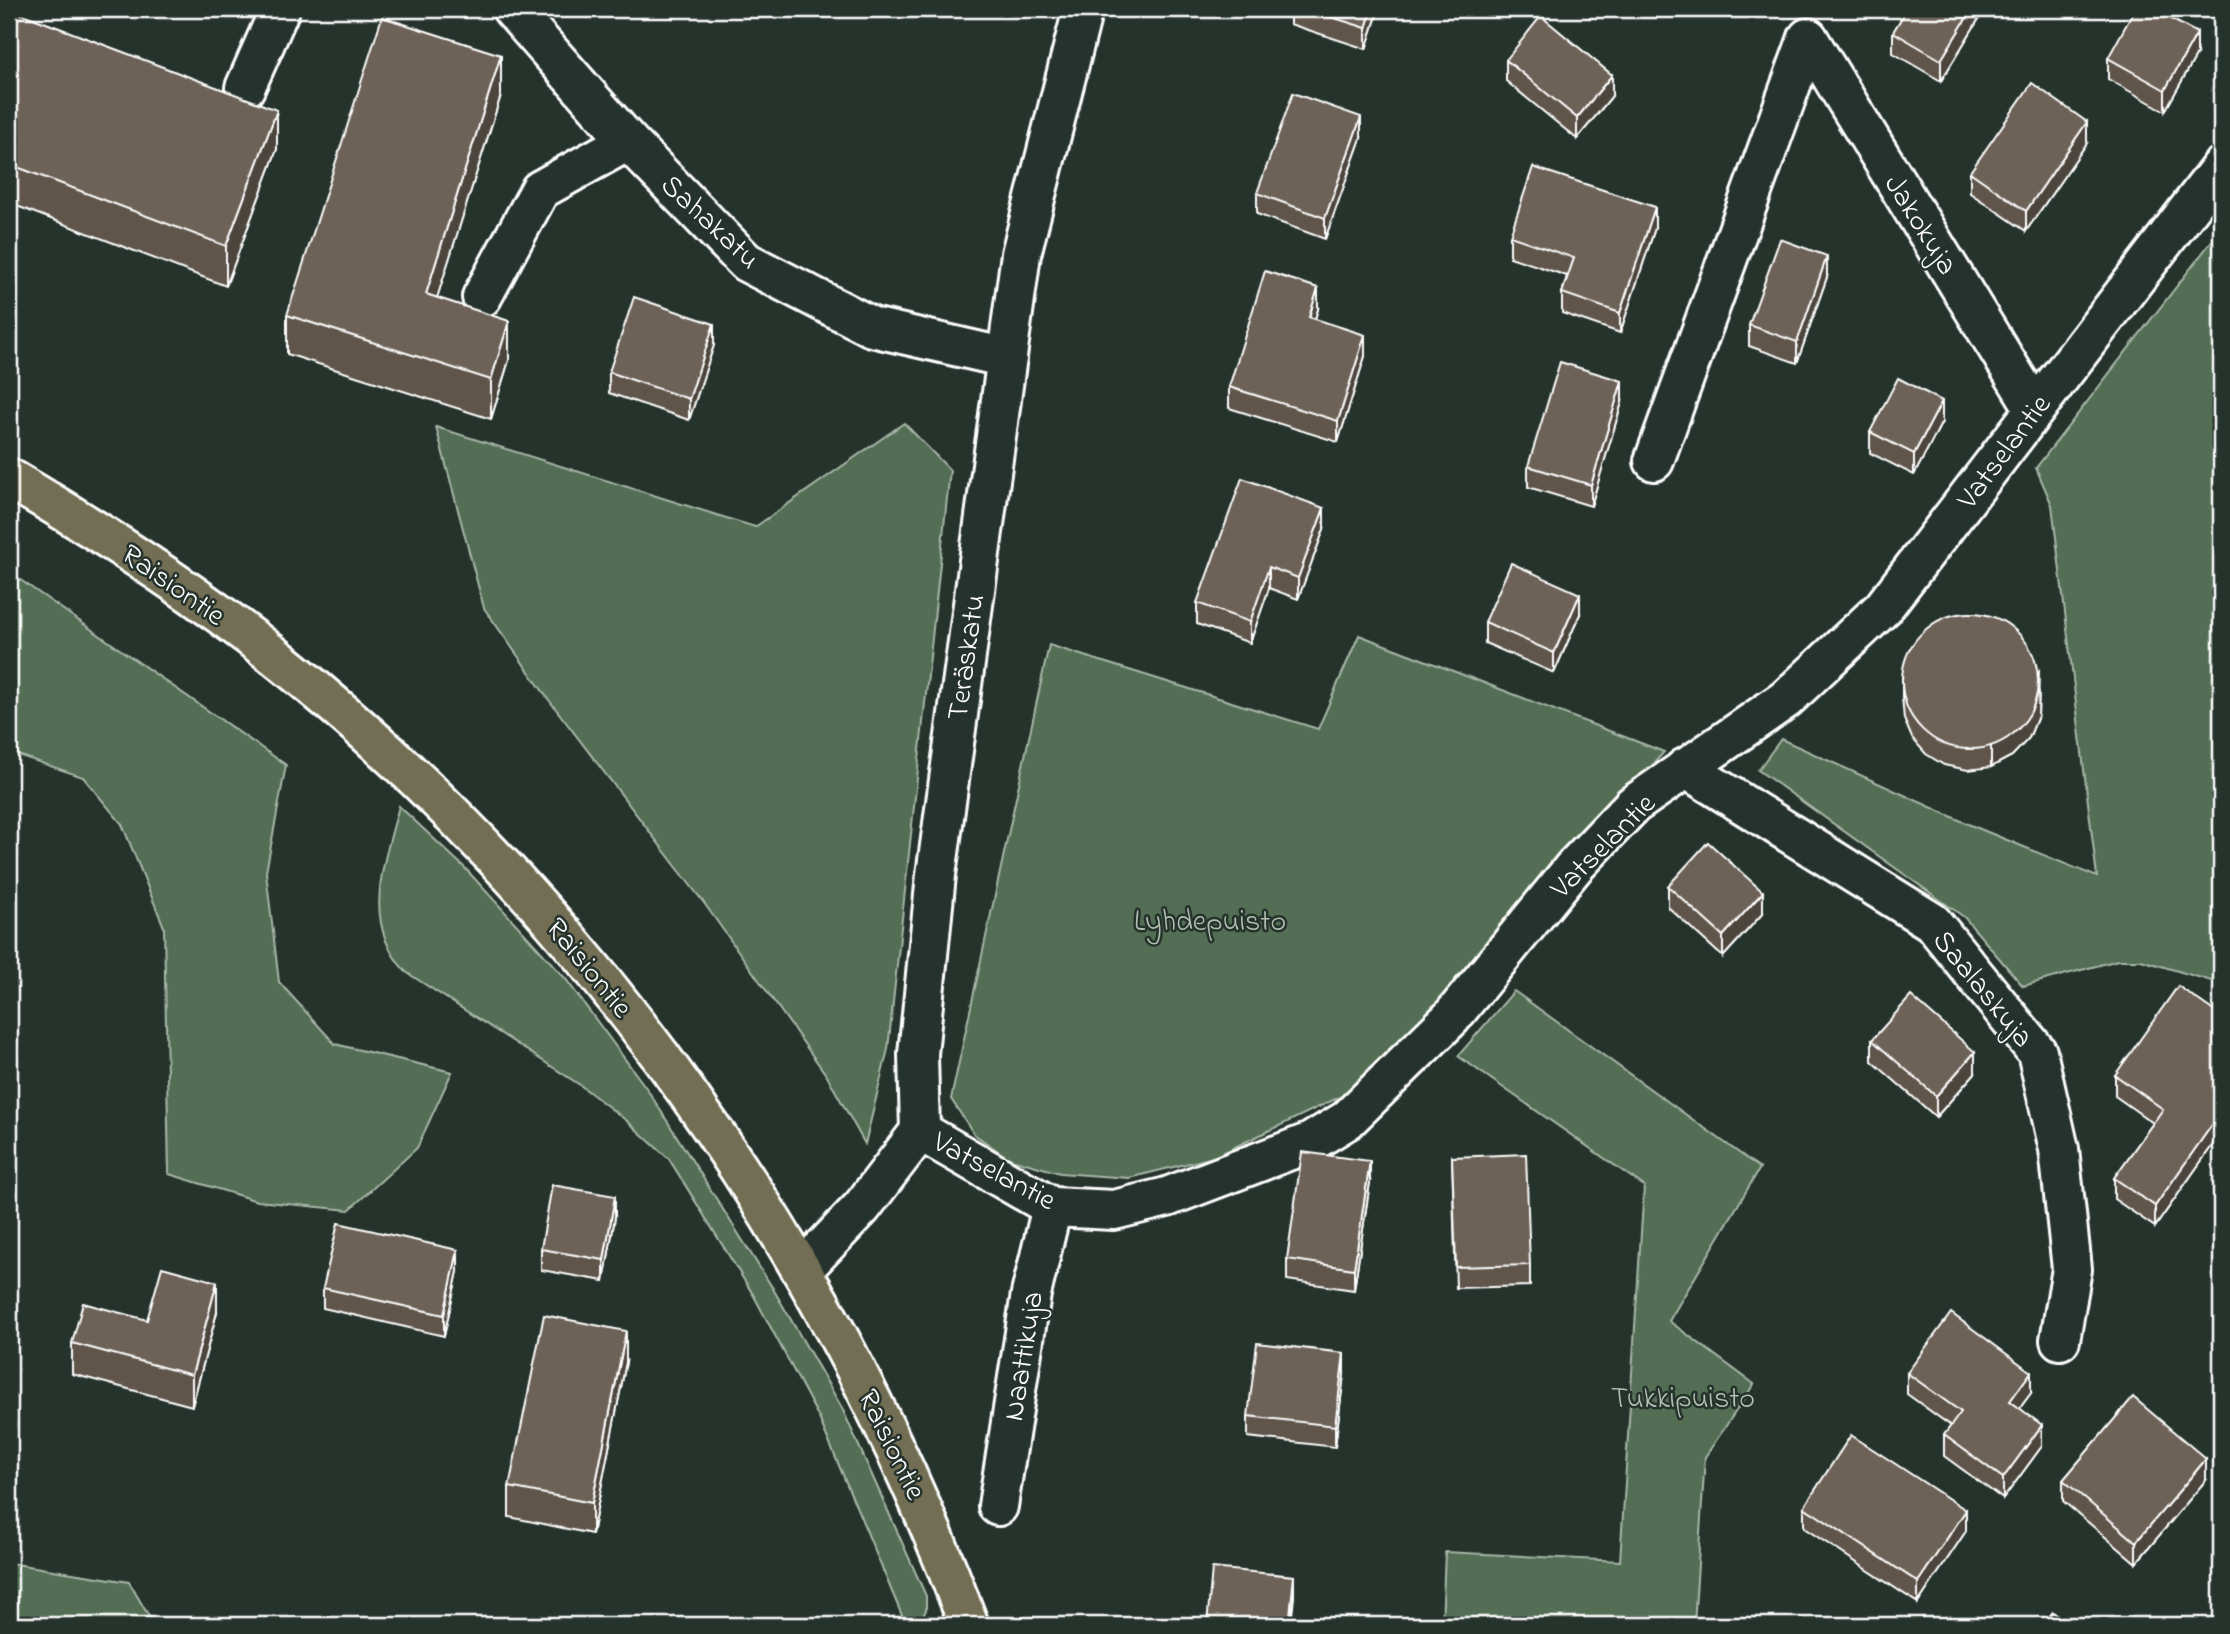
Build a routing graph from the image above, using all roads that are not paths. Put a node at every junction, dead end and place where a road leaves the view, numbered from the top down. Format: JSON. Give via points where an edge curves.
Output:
{"nodes":[{"id":1,"x":280,"y":9,"type":"edge"},
{"id":2,"x":512,"y":9,"type":"edge"},
{"id":3,"x":1083,"y":9,"type":"edge"},
{"id":4,"x":245,"y":88,"type":"dead end"},
{"id":5,"x":628,"y":141,"type":"junction"},
{"id":6,"x":2221,"y":167,"type":"edge"},
{"id":7,"x":482,"y":297,"type":"dead end"},
{"id":8,"x":1007,"y":358,"type":"junction"},
{"id":9,"x":2035,"y":409,"type":"junction"},
{"id":10,"x":1654,"y":461,"type":"dead end"},
{"id":11,"x":9,"y":478,"type":"edge"},
{"id":12,"x":1685,"y":768,"type":"junction"},
{"id":13,"x":920,"y":1131,"type":"junction"},
{"id":14,"x":1052,"y":1207,"type":"junction"},
{"id":15,"x":803,"y":1269,"type":"junction"},
{"id":16,"x":2060,"y":1340,"type":"dead end"},
{"id":17,"x":998,"y":1506,"type":"dead end"},
{"id":18,"x":969,"y":1625,"type":"edge"}],
"edges":[{"from":1,"to":4,"type":"street"},
{"from":2,"to":5,"type":"street","name":"Sahakatu"},
{"from":3,"to":8,"type":"street","name":"Teräskatu","via":[[1021,254]]},
{"from":5,"to":7,"type":"street","via":[[540,190]]},
{"from":5,"to":8,"type":"street","name":"Sahakatu","via":[[746,262],[872,327]]},
{"from":6,"to":9,"type":"street","name":"Vatselantie"},
{"from":8,"to":13,"type":"street","name":"Teräskatu","via":[[936,875],[918,1054]]},
{"from":9,"to":10,"type":"street","name":"Jakokuja","via":[[1808,38]]},
{"from":9,"to":12,"type":"street","name":"Vatselantie","via":[[1883,608],[1786,699]]},
{"from":11,"to":15,"type":"main road","name":"Raisiontie","via":[[149,565],[276,657],[354,722],[490,850],[625,1008]]},
{"from":12,"to":14,"type":"street","name":"Vatselantie","via":[[1633,805],[1451,1018],[1347,1119],[1311,1142],[1167,1197],[1114,1210]]},
{"from":12,"to":16,"type":"street","name":"Saalaskuja","via":[[1932,922],[2037,1052],[2059,1149],[2073,1269]]},
{"from":13,"to":14,"type":"street","name":"Vatselantie"},
{"from":13,"to":15,"type":"street","via":[[862,1207]]},
{"from":14,"to":17,"type":"street","name":"Naattikuja","via":[[1031,1294]]},
{"from":15,"to":18,"type":"main road","name":"Raisiontie","via":[[931,1523]]}]}
